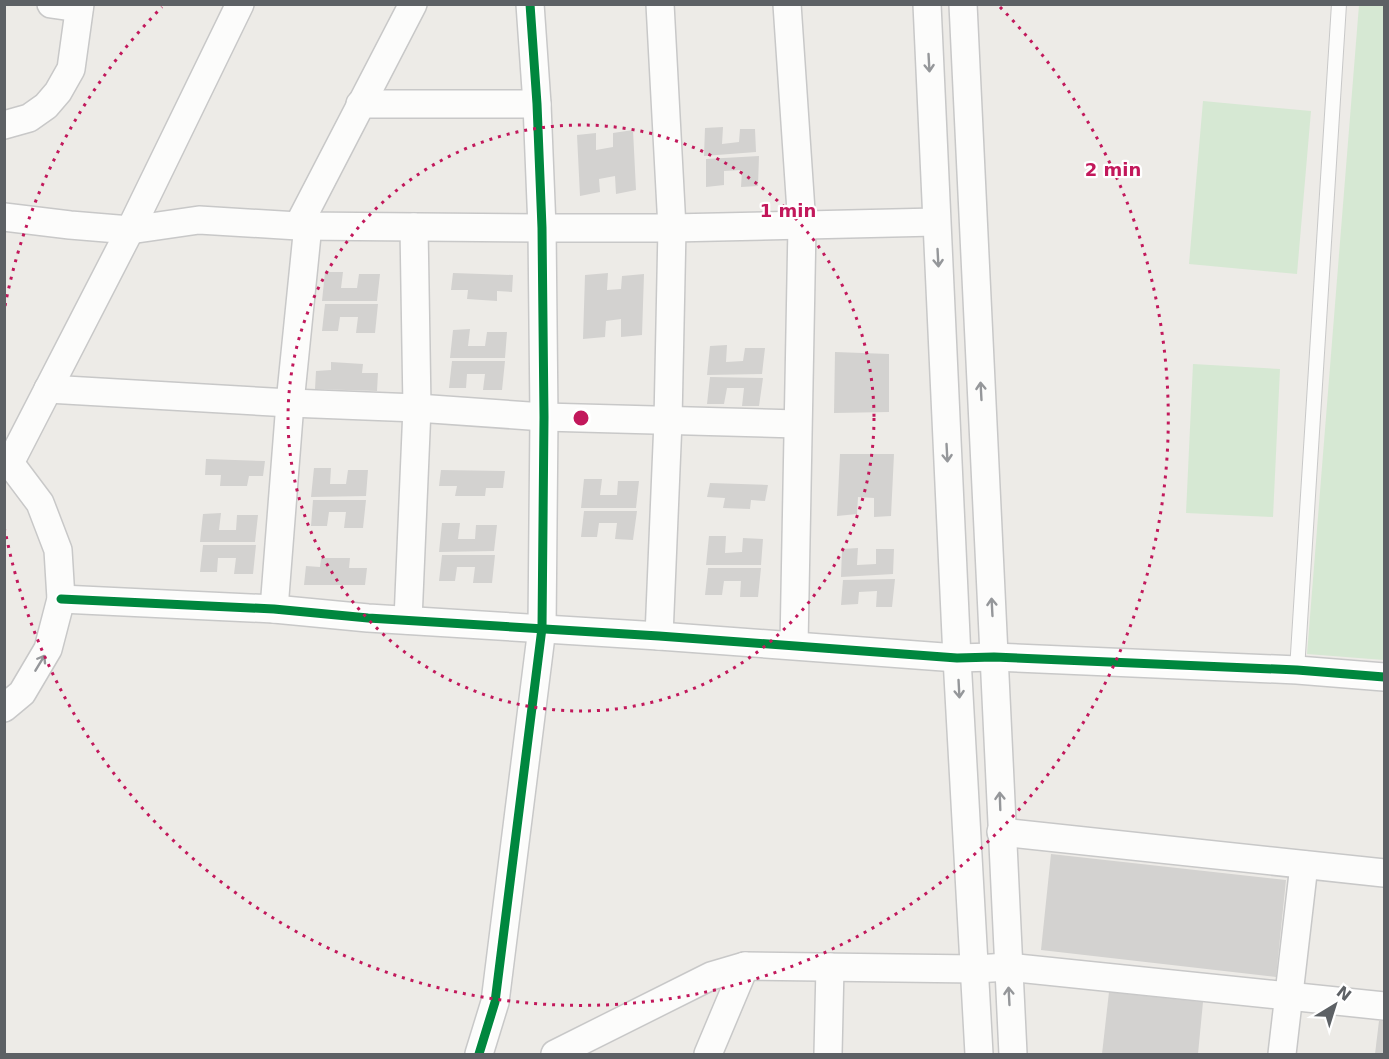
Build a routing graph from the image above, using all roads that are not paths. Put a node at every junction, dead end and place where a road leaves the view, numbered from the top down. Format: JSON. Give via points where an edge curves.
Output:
{"nodes":[{"id":1,"x":51,"y":4,"type":"edge"},
{"id":2,"x":240,"y":4,"type":"edge"},
{"id":3,"x":413,"y":4,"type":"edge"},
{"id":4,"x":530,"y":4,"type":"edge"},
{"id":5,"x":660,"y":4,"type":"edge"},
{"id":6,"x":787,"y":4,"type":"edge"},
{"id":7,"x":927,"y":4,"type":"edge"},
{"id":8,"x":963,"y":4,"type":"edge"},
{"id":9,"x":1339,"y":4,"type":"edge"},
{"id":10,"x":80,"y":6,"type":"edge"},
{"id":11,"x":360,"y":104,"type":"junction"},
{"id":12,"x":537,"y":104,"type":"junction"},
{"id":13,"x":4,"y":125,"type":"edge"},
{"id":14,"x":4,"y":216,"type":"edge"},
{"id":15,"x":936,"y":222,"type":"junction"},
{"id":16,"x":303,"y":225,"type":"junction"},
{"id":17,"x":802,"y":226,"type":"junction"},
{"id":18,"x":414,"y":227,"type":"junction"},
{"id":19,"x":542,"y":228,"type":"junction"},
{"id":20,"x":672,"y":228,"type":"junction"},
{"id":21,"x":130,"y":230,"type":"junction"},
{"id":22,"x":48,"y":389,"type":"junction"},
{"id":23,"x":290,"y":403,"type":"junction"},
{"id":24,"x":417,"y":408,"type":"junction"},
{"id":25,"x":544,"y":417,"type":"junction"},
{"id":26,"x":668,"y":421,"type":"junction"},
{"id":27,"x":797,"y":424,"type":"junction"},
{"id":28,"x":7,"y":461,"type":"edge"},
{"id":29,"x":61,"y":599,"type":"junction"},
{"id":30,"x":274,"y":609,"type":"junction"},
{"id":31,"x":408,"y":620,"type":"junction"},
{"id":32,"x":542,"y":628,"type":"junction"},
{"id":33,"x":659,"y":636,"type":"junction"},
{"id":34,"x":794,"y":645,"type":"junction"},
{"id":35,"x":994,"y":657,"type":"junction"},
{"id":36,"x":957,"y":658,"type":"junction"},
{"id":37,"x":1297,"y":670,"type":"junction"},
{"id":38,"x":1384,"y":677,"type":"edge"},
{"id":39,"x":4,"y":708,"type":"edge"},
{"id":40,"x":1001,"y":832,"type":"junction"},
{"id":41,"x":1304,"y":865,"type":"junction"},
{"id":42,"x":1384,"y":873,"type":"edge"},
{"id":43,"x":745,"y":966,"type":"junction"},
{"id":44,"x":830,"y":967,"type":"junction"},
{"id":45,"x":1008,"y":967,"type":"junction"},
{"id":46,"x":975,"y":969,"type":"junction"},
{"id":47,"x":1288,"y":994,"type":"junction"},
{"id":48,"x":1384,"y":1006,"type":"edge"},
{"id":49,"x":479,"y":1054,"type":"edge"},
{"id":50,"x":555,"y":1054,"type":"edge"},
{"id":51,"x":708,"y":1054,"type":"edge"},
{"id":52,"x":828,"y":1054,"type":"edge"},
{"id":53,"x":979,"y":1054,"type":"edge"},
{"id":54,"x":1013,"y":1054,"type":"edge"},
{"id":55,"x":1282,"y":1054,"type":"edge"}],
"edges":[{"from":1,"to":10,"type":"street"},
{"from":2,"to":21,"type":"street"},
{"from":3,"to":11,"type":"street"},
{"from":4,"to":12,"type":"street"},
{"from":5,"to":20,"type":"street"},
{"from":6,"to":17,"type":"street"},
{"from":7,"to":15,"type":"street","one_way":true},
{"from":35,"to":8,"type":"street","one_way":true},
{"from":9,"to":37,"type":"lane"},
{"from":10,"to":13,"type":"street","via":[[71,69],[58,92],[29,118]]},
{"from":11,"to":12,"type":"street"},
{"from":11,"to":16,"type":"street"},
{"from":12,"to":19,"type":"street"},
{"from":14,"to":21,"type":"street"},
{"from":15,"to":17,"type":"street"},
{"from":15,"to":36,"type":"street","one_way":true},
{"from":16,"to":18,"type":"street"},
{"from":16,"to":21,"type":"street","via":[[199,220]]},
{"from":16,"to":23,"type":"street"},
{"from":17,"to":20,"type":"street"},
{"from":17,"to":27,"type":"street"},
{"from":18,"to":19,"type":"street"},
{"from":18,"to":24,"type":"street"},
{"from":19,"to":20,"type":"street"},
{"from":19,"to":25,"type":"street"},
{"from":20,"to":26,"type":"street"},
{"from":21,"to":22,"type":"street"},
{"from":22,"to":23,"type":"street"},
{"from":22,"to":28,"type":"street"},
{"from":23,"to":24,"type":"street"},
{"from":23,"to":30,"type":"street"},
{"from":24,"to":25,"type":"street"},
{"from":24,"to":31,"type":"street"},
{"from":25,"to":26,"type":"street"},
{"from":25,"to":32,"type":"street"},
{"from":26,"to":27,"type":"street"},
{"from":26,"to":33,"type":"street"},
{"from":27,"to":34,"type":"street"},
{"from":28,"to":29,"type":"street","via":[[40,503],[58,550]]},
{"from":29,"to":30,"type":"street"},
{"from":39,"to":29,"type":"street","one_way":true,"via":[[22,693],[48,649]]},
{"from":30,"to":31,"type":"street"},
{"from":31,"to":32,"type":"street"},
{"from":32,"to":33,"type":"street"},
{"from":32,"to":49,"type":"street","via":[[495,1002]]},
{"from":33,"to":34,"type":"street"},
{"from":34,"to":36,"type":"street"},
{"from":35,"to":36,"type":"street"},
{"from":35,"to":37,"type":"street"},
{"from":40,"to":35,"type":"street","one_way":true},
{"from":36,"to":46,"type":"street","one_way":true},
{"from":37,"to":38,"type":"street"},
{"from":40,"to":41,"type":"street"},
{"from":40,"to":45,"type":"street"},
{"from":41,"to":42,"type":"street"},
{"from":41,"to":47,"type":"street"},
{"from":43,"to":44,"type":"street"},
{"from":43,"to":50,"type":"street","via":[[711,976]]},
{"from":43,"to":51,"type":"street"},
{"from":44,"to":46,"type":"street"},
{"from":44,"to":52,"type":"street"},
{"from":45,"to":46,"type":"street"},
{"from":45,"to":47,"type":"street"},
{"from":54,"to":45,"type":"street","one_way":true},
{"from":46,"to":53,"type":"street"},
{"from":47,"to":48,"type":"street"},
{"from":47,"to":55,"type":"street"}]}
